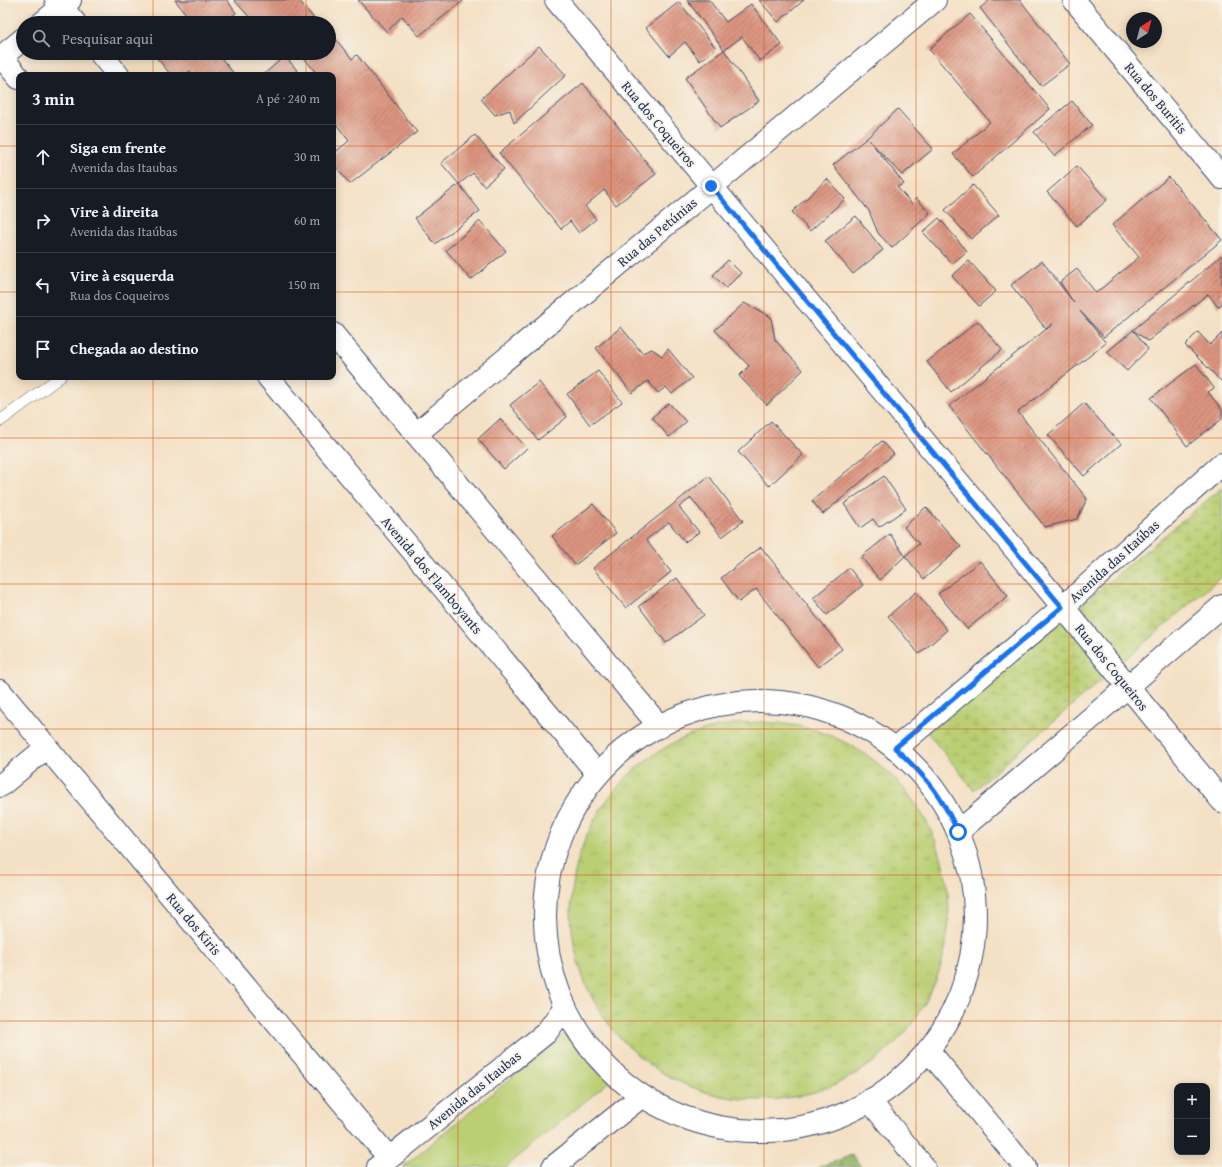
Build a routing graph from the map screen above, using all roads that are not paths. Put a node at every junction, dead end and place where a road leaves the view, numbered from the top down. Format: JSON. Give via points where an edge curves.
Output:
{"nodes":[{"id":1,"x":556,"y":0,"type":"edge"},
{"id":2,"x":935,"y":0,"type":"edge"},
{"id":3,"x":1074,"y":0,"type":"edge"},
{"id":4,"x":66,"y":8,"type":"edge"},
{"id":5,"x":53,"y":16,"type":"edge"},
{"id":6,"x":16,"y":45,"type":"edge"},
{"id":7,"x":1,"y":57,"type":"edge"},
{"id":8,"x":106,"y":60,"type":"edge"},
{"id":9,"x":116,"y":72,"type":"edge"},
{"id":10,"x":16,"y":74,"type":"edge"},
{"id":11,"x":1222,"y":178,"type":"edge"},
{"id":12,"x":711,"y":186,"type":"junction"},
{"id":13,"x":336,"y":338,"type":"edge"},
{"id":14,"x":56,"y":380,"type":"edge"},
{"id":15,"x":270,"y":380,"type":"edge"},
{"id":16,"x":0,"y":422,"type":"edge"},
{"id":17,"x":416,"y":434,"type":"junction"},
{"id":18,"x":1222,"y":464,"type":"edge"},
{"id":19,"x":1222,"y":606,"type":"edge"},
{"id":20,"x":1062,"y":607,"type":"junction"},
{"id":21,"x":1128,"y":687,"type":"junction"},
{"id":22,"x":0,"y":691,"type":"edge"},
{"id":23,"x":660,"y":727,"type":"junction"},
{"id":24,"x":47,"y":747,"type":"junction"},
{"id":25,"x":895,"y":748,"type":"junction"},
{"id":26,"x":597,"y":773,"type":"junction"},
{"id":27,"x":0,"y":786,"type":"edge"},
{"id":28,"x":1222,"y":801,"type":"edge"},
{"id":29,"x":958,"y":832,"type":"junction"},
{"id":30,"x":564,"y":1008,"type":"junction"},
{"id":31,"x":928,"y":1050,"type":"junction"},
{"id":32,"x":642,"y":1096,"type":"junction"},
{"id":33,"x":869,"y":1100,"type":"junction"},
{"id":34,"x":383,"y":1162,"type":"edge"},
{"id":35,"x":553,"y":1167,"type":"edge"},
{"id":36,"x":924,"y":1167,"type":"edge"},
{"id":37,"x":1025,"y":1167,"type":"edge"}],
"edges":[{"from":1,"to":12,"type":"street","name":"Rua dos Coqueiros"},
{"from":2,"to":12,"type":"street","name":"Rua das Petúnias"},
{"from":3,"to":11,"type":"street","name":"Rua dos Buritis"},
{"from":4,"to":5,"type":"street"},
{"from":6,"to":7,"type":"street"},
{"from":7,"to":10,"type":"street"},
{"from":8,"to":9,"type":"street"},
{"from":12,"to":17,"type":"street","name":"Rua das Petúnias"},
{"from":12,"to":20,"type":"street","name":"Rua dos Coqueiros"},
{"from":13,"to":17,"type":"street"},
{"from":14,"to":16,"type":"lane"},
{"from":15,"to":26,"type":"street","name":"Avenida dos Flamboyants"},
{"from":17,"to":23,"type":"street"},
{"from":18,"to":20,"type":"street","name":"Avenida das Itaúbas"},
{"from":19,"to":21,"type":"street"},
{"from":20,"to":21,"type":"street","name":"Rua dos Coqueiros"},
{"from":20,"to":25,"type":"street","name":"Avenida das Itaúbas"},
{"from":21,"to":28,"type":"street","name":"Rua dos Coqueiros"},
{"from":21,"to":29,"type":"street"},
{"from":22,"to":24,"type":"street","name":"Rua dos Kiris"},
{"from":23,"to":25,"type":"street","via":[[694,710],[760,700],[826,711]]},
{"from":23,"to":26,"type":"street","via":[[634,740]]},
{"from":24,"to":27,"type":"street"},
{"from":24,"to":34,"type":"street","name":"Rua dos Kiris"},
{"from":25,"to":29,"type":"street","via":[[929,782]]},
{"from":26,"to":30,"type":"street","via":[[560,831],[545,894],[548,959]]},
{"from":29,"to":31,"type":"street","via":[[973,881],[975,933],[966,983],[944,1030]]},
{"from":30,"to":32,"type":"street","via":[[586,1044],[604,1065]]},
{"from":30,"to":34,"type":"street","name":"Avenida das Itaubas","via":[[546,1032]]},
{"from":31,"to":33,"type":"street","via":[[912,1069]]},
{"from":31,"to":37,"type":"street"},
{"from":32,"to":33,"type":"street","via":[[691,1120],[745,1131],[800,1128],[852,1112]]},
{"from":32,"to":35,"type":"street"},
{"from":33,"to":36,"type":"street"}]}
